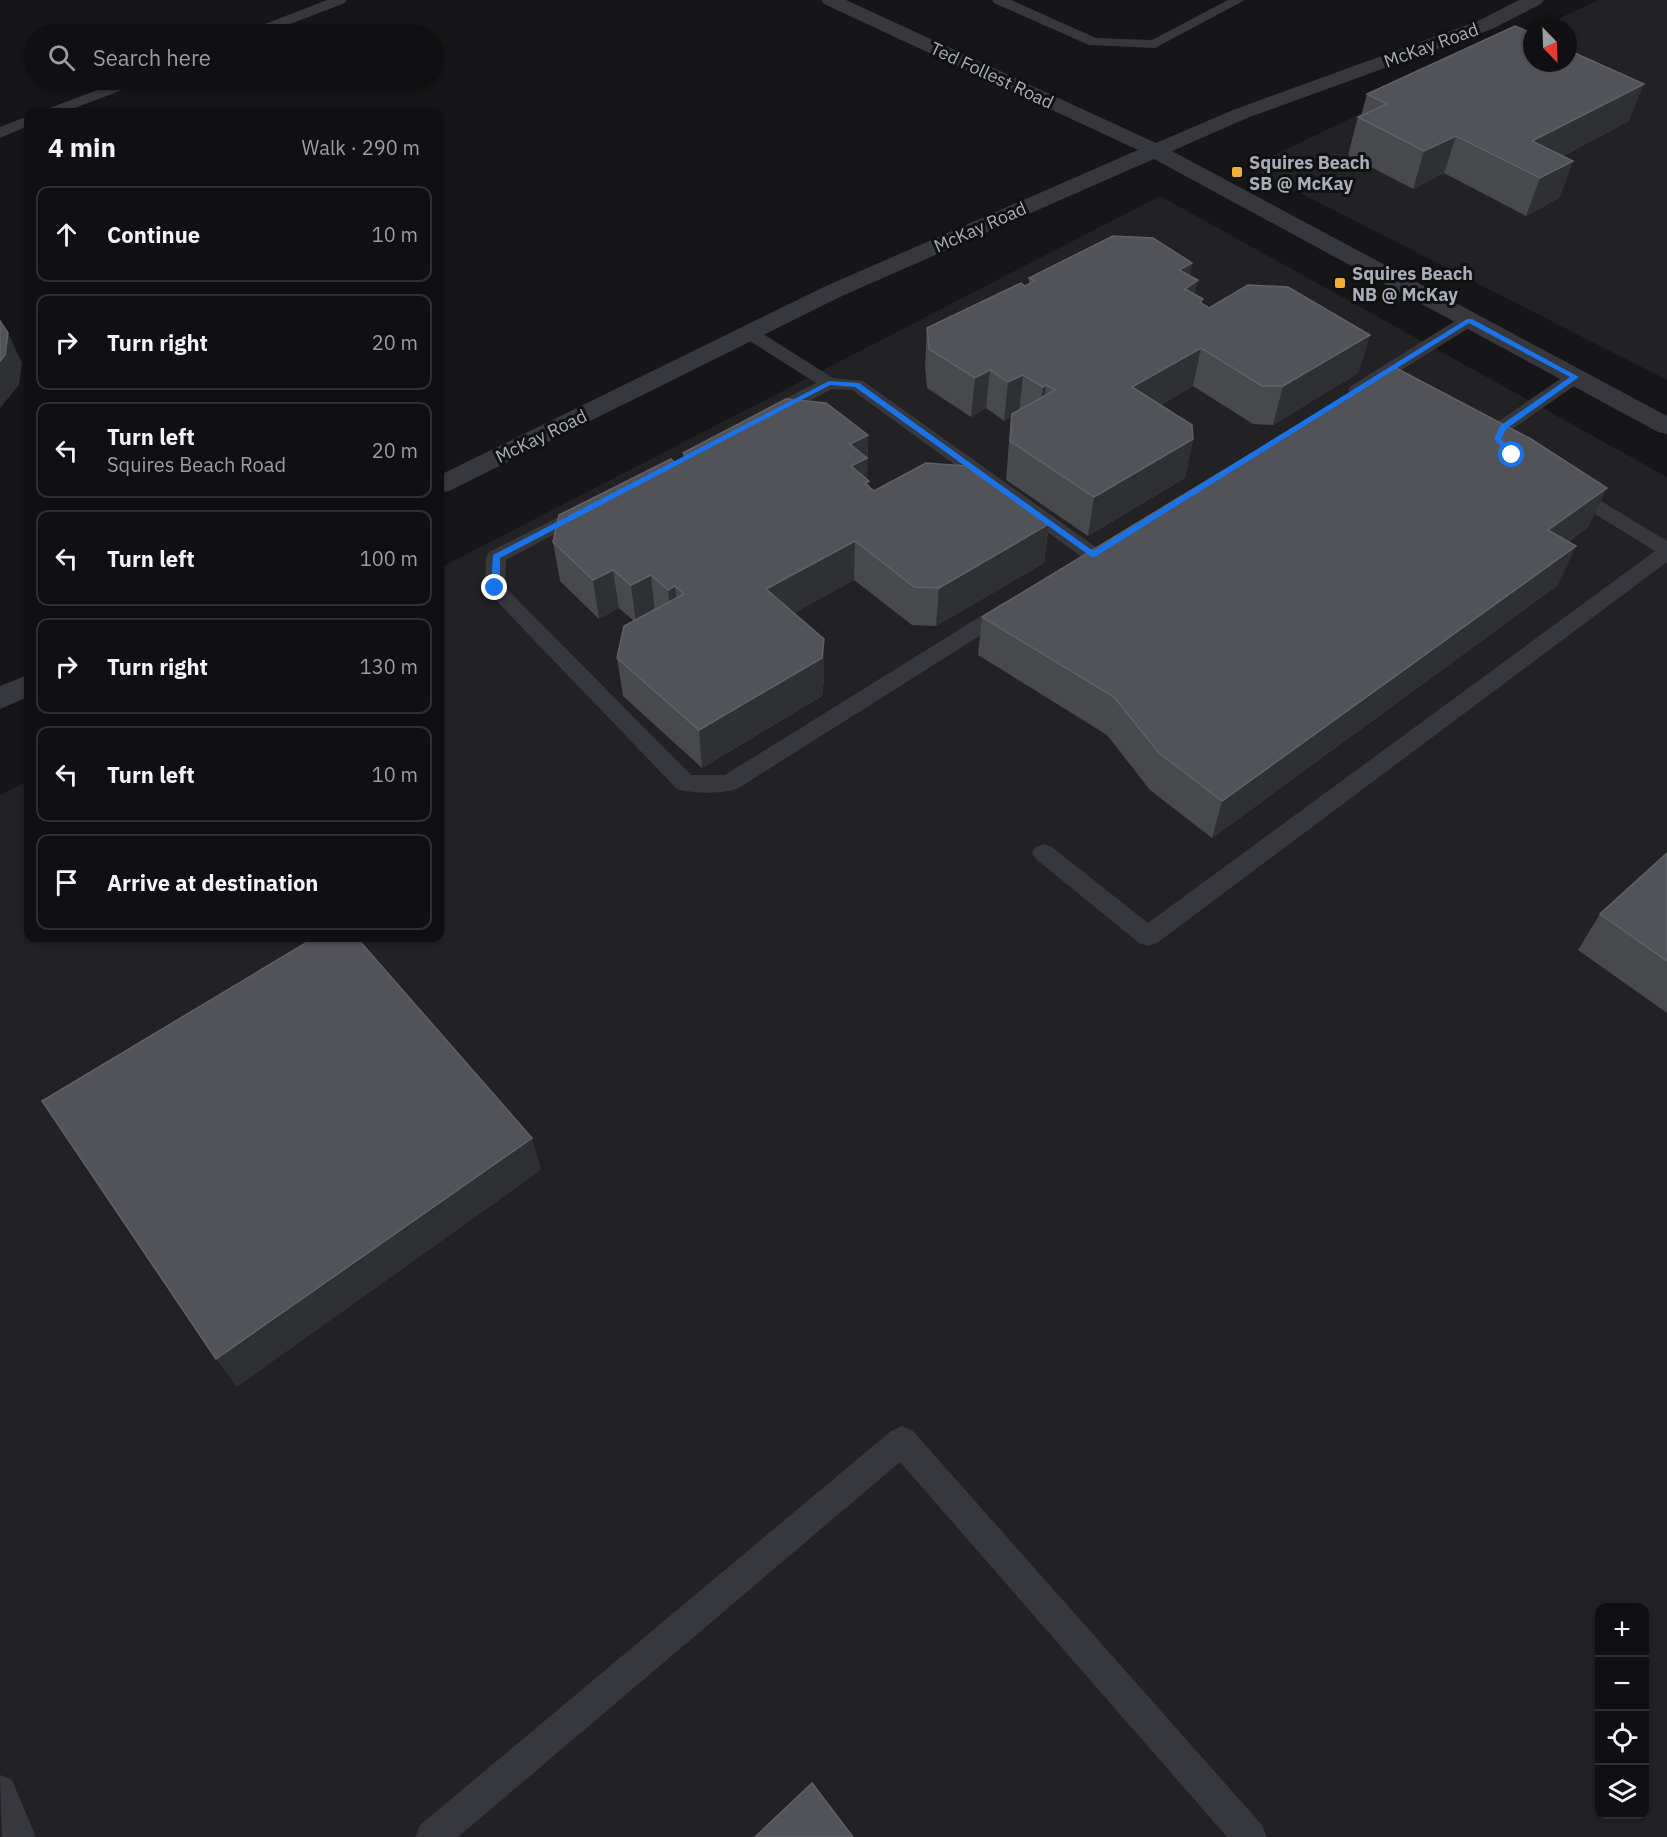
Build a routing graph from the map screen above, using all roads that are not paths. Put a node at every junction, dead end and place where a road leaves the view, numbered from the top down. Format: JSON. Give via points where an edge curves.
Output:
{"nodes":[{"id":1,"x":340,"y":0,"type":"edge"},
{"id":2,"x":999,"y":0,"type":"edge"},
{"id":3,"x":1238,"y":0,"type":"edge"},
{"id":4,"x":1534,"y":0,"type":"edge"},
{"id":5,"x":844,"y":2,"type":"edge"},
{"id":6,"x":278,"y":24,"type":"edge"},
{"id":7,"x":110,"y":90,"type":"edge"},
{"id":8,"x":62,"y":108,"type":"edge"},
{"id":9,"x":24,"y":124,"type":"edge"},
{"id":10,"x":0,"y":133,"type":"edge"},
{"id":11,"x":1154,"y":150,"type":"junction"},
{"id":12,"x":1469,"y":320,"type":"junction"},
{"id":13,"x":751,"y":334,"type":"junction"},
{"id":14,"x":1575,"y":377,"type":"junction"},
{"id":15,"x":829,"y":383,"type":"junction"},
{"id":16,"x":1337,"y":403,"type":"edge"},
{"id":17,"x":756,"y":421,"type":"edge"},
{"id":18,"x":1667,"y":426,"type":"edge"},
{"id":19,"x":1522,"y":461,"type":"edge"},
{"id":20,"x":1551,"y":479,"type":"edge"},
{"id":21,"x":444,"y":483,"type":"edge"},
{"id":22,"x":600,"y":503,"type":"edge"},
{"id":23,"x":1113,"y":543,"type":"edge"},
{"id":24,"x":1667,"y":551,"type":"edge"},
{"id":25,"x":1093,"y":555,"type":"junction"},
{"id":26,"x":1072,"y":568,"type":"edge"},
{"id":27,"x":1022,"y":600,"type":"edge"},
{"id":28,"x":24,"y":687,"type":"edge"},
{"id":29,"x":0,"y":698,"type":"edge"},
{"id":30,"x":1044,"y":853,"type":"dead end"},
{"id":31,"x":0,"y":1792,"type":"edge"},
{"id":32,"x":19,"y":1837,"type":"edge"},
{"id":33,"x":432,"y":1837,"type":"edge"},
{"id":34,"x":1250,"y":1837,"type":"edge"}],
"edges":[{"from":1,"to":6,"type":"lane"},
{"from":2,"to":3,"type":"lane","via":[[1094,42],[1155,44]]},
{"from":4,"to":11,"type":"street","name":"McKay Road","via":[[1485,25],[1240,114]]},
{"from":5,"to":11,"type":"street","name":"Ted Follest Road"},
{"from":7,"to":8,"type":"lane"},
{"from":9,"to":10,"type":"lane"},
{"from":11,"to":12,"type":"street","name":"Ted Follest Road"},
{"from":11,"to":13,"type":"street","name":"McKay Road","via":[[844,287]]},
{"from":12,"to":14,"type":"street","name":"Ted Follest Road"},
{"from":12,"to":16,"type":"lane"},
{"from":13,"to":15,"type":"lane"},
{"from":13,"to":21,"type":"street","name":"McKay Road"},
{"from":14,"to":18,"type":"street","name":"Ted Follest Road"},
{"from":14,"to":19,"type":"lane","via":[[1503,428],[1497,439]]},
{"from":15,"to":17,"type":"lane"},
{"from":15,"to":25,"type":"lane","via":[[857,385]]},
{"from":20,"to":24,"type":"lane"},
{"from":22,"to":27,"type":"lane","via":[[496,557],[495,588],[685,783],[729,783]]},
{"from":23,"to":25,"type":"lane"},
{"from":24,"to":30,"type":"lane","via":[[1148,936]]},
{"from":25,"to":26,"type":"lane"},
{"from":28,"to":29,"type":"street"},
{"from":31,"to":32,"type":"lane"},
{"from":33,"to":34,"type":"lane","via":[[902,1441]]}]}
